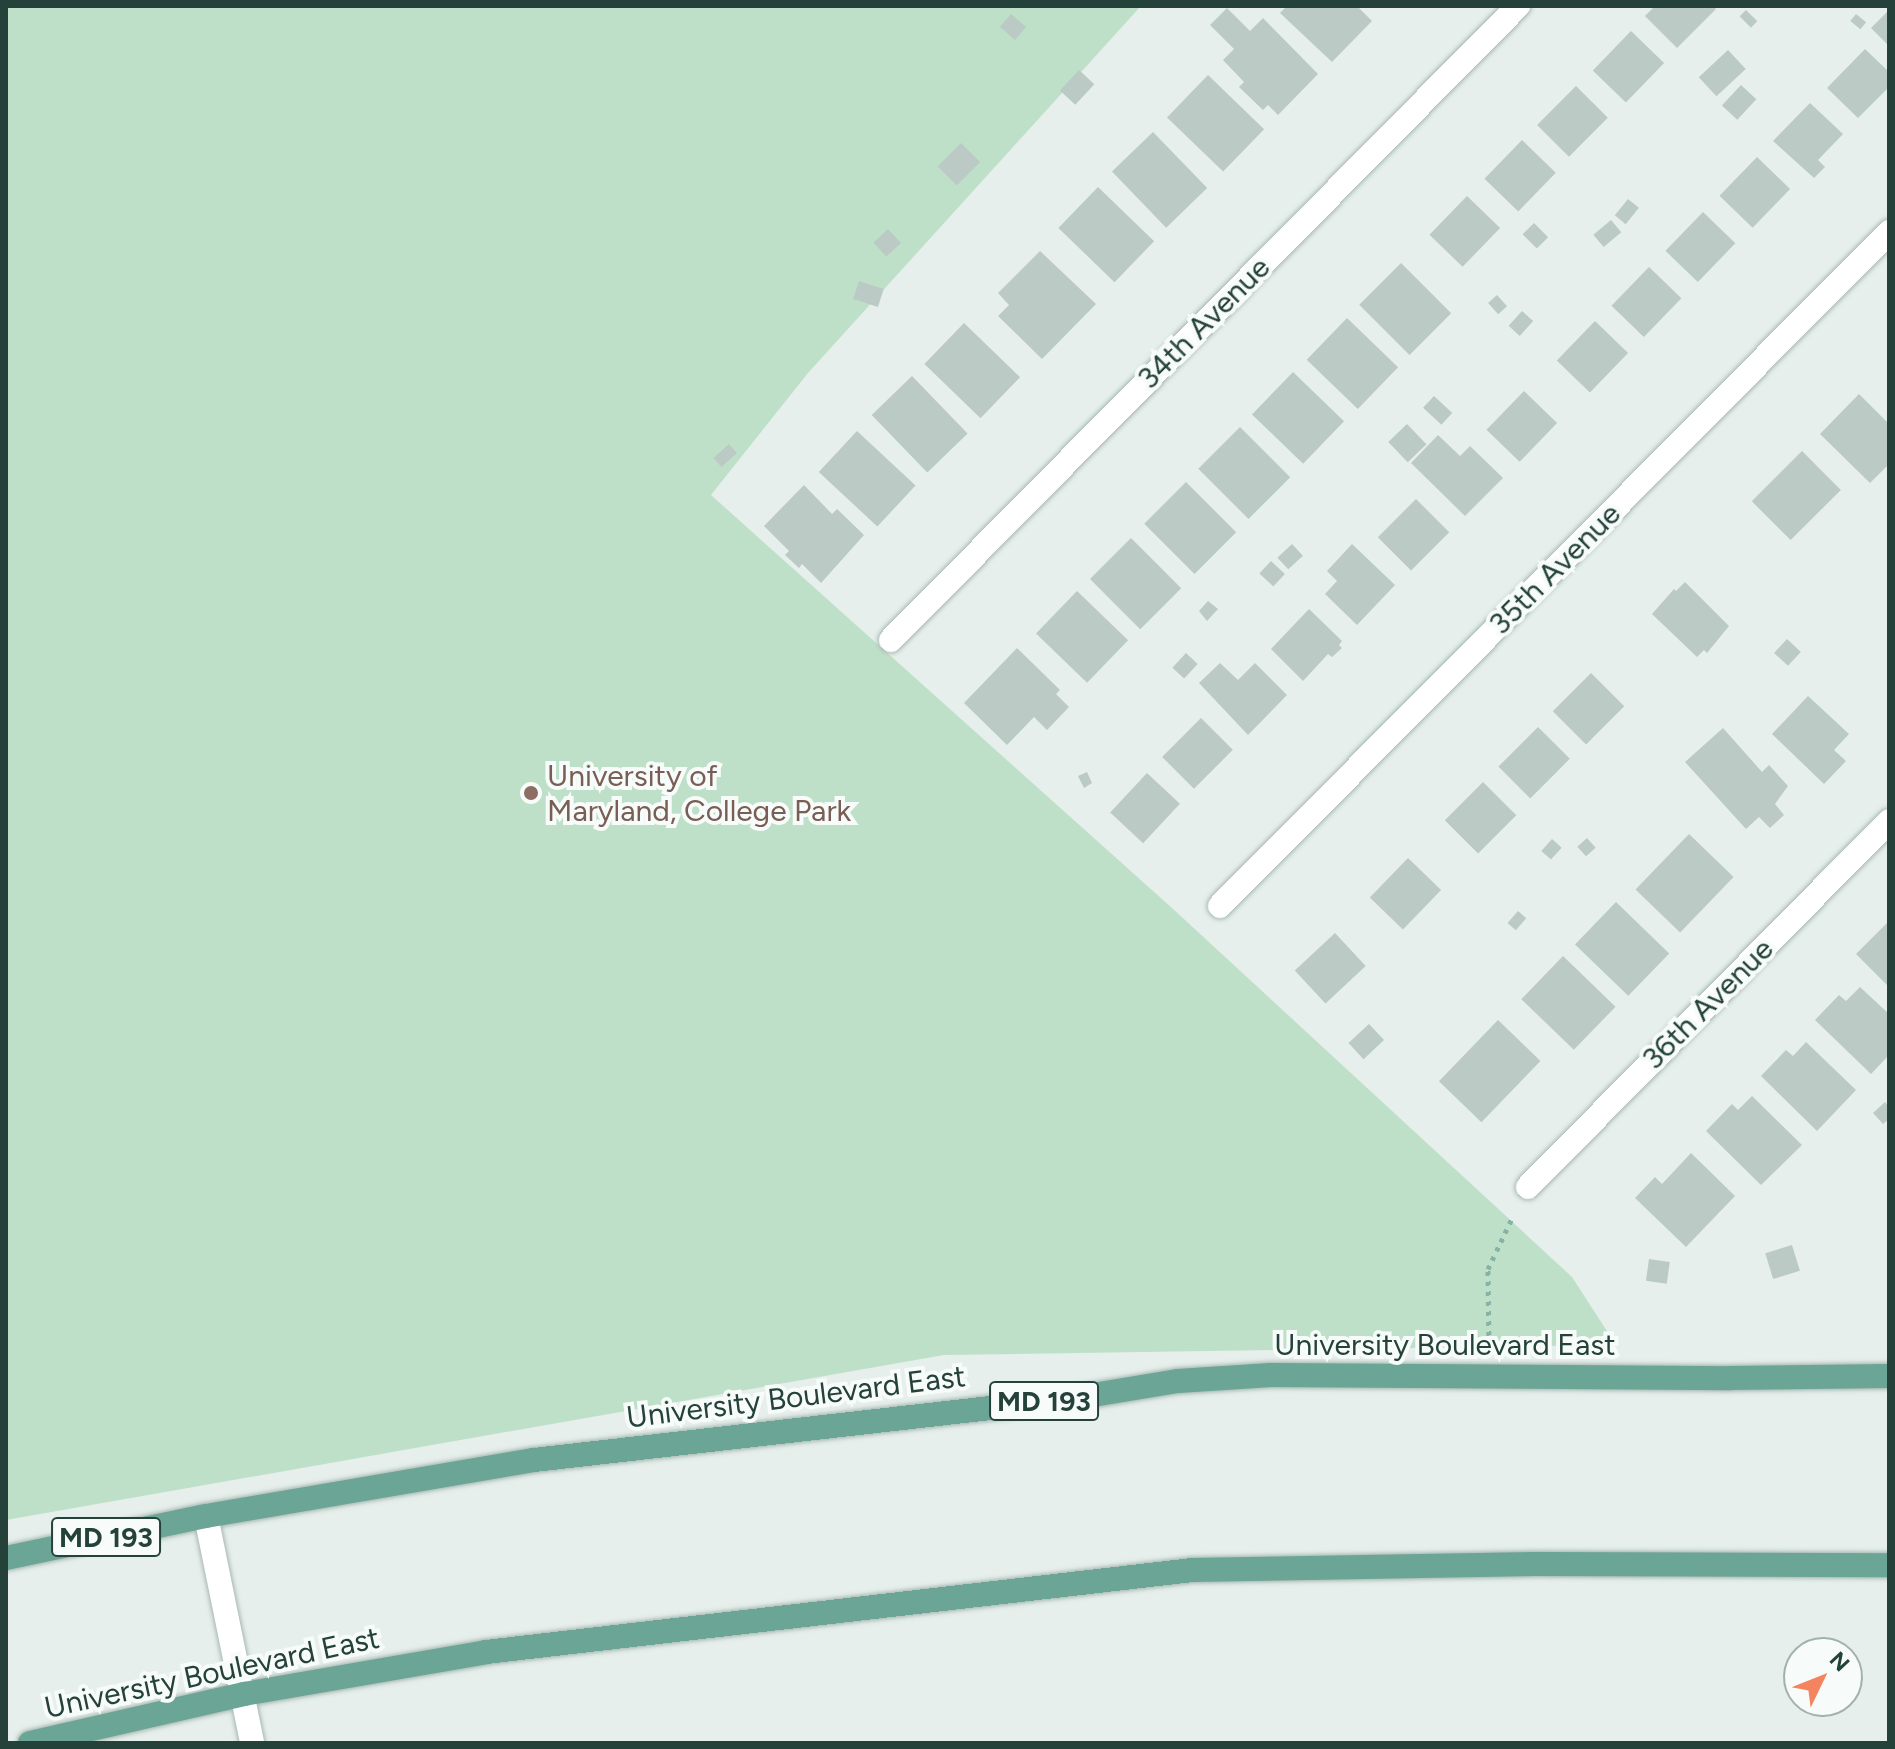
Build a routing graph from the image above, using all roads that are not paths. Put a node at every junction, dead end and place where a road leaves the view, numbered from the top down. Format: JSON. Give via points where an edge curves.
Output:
{"nodes":[{"id":1,"x":1518,"y":6,"type":"edge"},
{"id":2,"x":1889,"y":232,"type":"edge"},
{"id":3,"x":891,"y":640,"type":"dead end"},
{"id":4,"x":1889,"y":821,"type":"edge"},
{"id":5,"x":1220,"y":906,"type":"dead end"},
{"id":6,"x":1528,"y":1187,"type":"road end"},
{"id":7,"x":1889,"y":1376,"type":"edge"},
{"id":8,"x":206,"y":1516,"type":"junction"},
{"id":9,"x":6,"y":1558,"type":"edge"},
{"id":10,"x":1889,"y":1565,"type":"edge"},
{"id":11,"x":244,"y":1694,"type":"junction"},
{"id":12,"x":30,"y":1743,"type":"edge"},
{"id":13,"x":252,"y":1743,"type":"edge"}],
"edges":[{"from":1,"to":3,"type":"street","name":"34th Avenue"},
{"from":2,"to":5,"type":"street","name":"35th Avenue"},
{"from":4,"to":6,"type":"street","name":"36th Avenue"},
{"from":7,"to":8,"type":"main road","name":"University Boulevard East","number":"MD 193","via":[[1271,1375],[1178,1381],[1069,1399],[534,1460]]},
{"from":8,"to":9,"type":"main road","name":"University Boulevard East","number":"MD 193"},
{"from":8,"to":11,"type":"street"},
{"from":10,"to":11,"type":"main road","name":"University Boulevard East","via":[[1193,1570],[486,1652]]},
{"from":11,"to":12,"type":"main road","name":"University Boulevard East"},
{"from":11,"to":13,"type":"street"}]}
